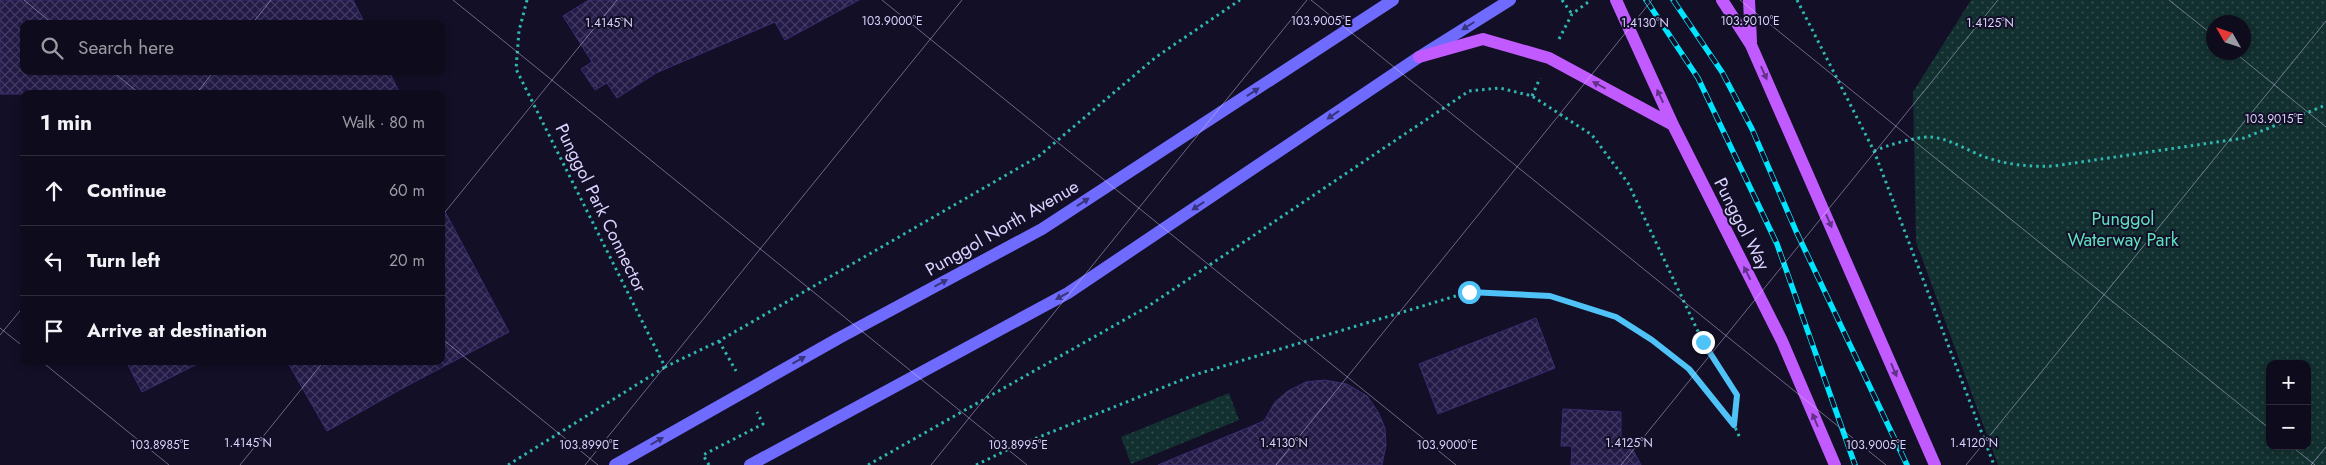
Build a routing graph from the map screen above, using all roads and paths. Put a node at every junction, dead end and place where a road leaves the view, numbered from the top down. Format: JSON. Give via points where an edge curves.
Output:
{"nodes":[{"id":1,"x":527,"y":0,"type":"edge"},
{"id":2,"x":1240,"y":0,"type":"edge"},
{"id":3,"x":1377,"y":0,"type":"edge"},
{"id":4,"x":1393,"y":0,"type":"edge"},
{"id":5,"x":1510,"y":0,"type":"edge"},
{"id":6,"x":1562,"y":0,"type":"edge"},
{"id":7,"x":1591,"y":0,"type":"edge"},
{"id":8,"x":1616,"y":0,"type":"edge"},
{"id":9,"x":1722,"y":0,"type":"edge"},
{"id":10,"x":1749,"y":0,"type":"edge"},
{"id":11,"x":1797,"y":0,"type":"edge"},
{"id":12,"x":1366,"y":18,"type":"junction"},
{"id":13,"x":1751,"y":45,"type":"junction"},
{"id":14,"x":1419,"y":57,"type":"junction"},
{"id":15,"x":2326,"y":105,"type":"edge"},
{"id":16,"x":1673,"y":125,"type":"junction"},
{"id":17,"x":1874,"y":151,"type":"junction"},
{"id":18,"x":665,"y":367,"type":"junction"},
{"id":19,"x":1734,"y":425,"type":"junction"},
{"id":20,"x":1740,"y":438,"type":"dead end"},
{"id":21,"x":508,"y":465,"type":"edge"},
{"id":22,"x":615,"y":465,"type":"edge"},
{"id":23,"x":750,"y":465,"type":"edge"},
{"id":24,"x":868,"y":465,"type":"edge"},
{"id":25,"x":976,"y":465,"type":"edge"},
{"id":26,"x":1835,"y":465,"type":"edge"},
{"id":27,"x":1935,"y":465,"type":"edge"},
{"id":28,"x":1994,"y":465,"type":"edge"}],
"edges":[{"from":1,"to":18,"type":"path","name":"Punggol Park Connector","via":[[519,31],[516,68]]},
{"from":2,"to":18,"type":"path","via":[[1156,57],[1039,156],[719,340]]},
{"from":3,"to":12,"type":"main road"},
{"from":4,"to":12,"type":"main road","name":"Punggol North Avenue"},
{"from":5,"to":14,"type":"main road","one_way":true},
{"from":6,"to":7,"type":"path","via":[[1572,14]]},
{"from":16,"to":8,"type":"main road","name":"Punggol Way","one_way":true},
{"from":9,"to":13,"type":"main road"},
{"from":10,"to":13,"type":"main road"},
{"from":11,"to":17,"type":"path"},
{"from":22,"to":12,"type":"main road","name":"Punggol North Avenue","one_way":true,"via":[[839,338],[1042,229]]},
{"from":13,"to":27,"type":"main road","one_way":true},
{"from":16,"to":14,"type":"main road","one_way":true,"via":[[1549,58],[1482,39]]},
{"from":14,"to":23,"type":"main road","one_way":true,"via":[[1068,293]]},
{"from":15,"to":17,"type":"path","via":[[2244,138],[2054,166],[2024,167],[1931,137]]},
{"from":26,"to":16,"type":"main road","name":"Punggol Way","one_way":true,"via":[[1782,342]]},
{"from":17,"to":28,"type":"path"},
{"from":18,"to":21,"type":"path"},
{"from":19,"to":20,"type":"path"},
{"from":19,"to":24,"type":"path","via":[[1737,395],[1703,342],[1628,183],[1592,135],[1532,96],[1500,88],[1469,90],[1147,306]]},
{"from":19,"to":25,"type":"path","via":[[1689,369],[1616,317],[1550,296],[1469,292],[1194,375]]}]}
